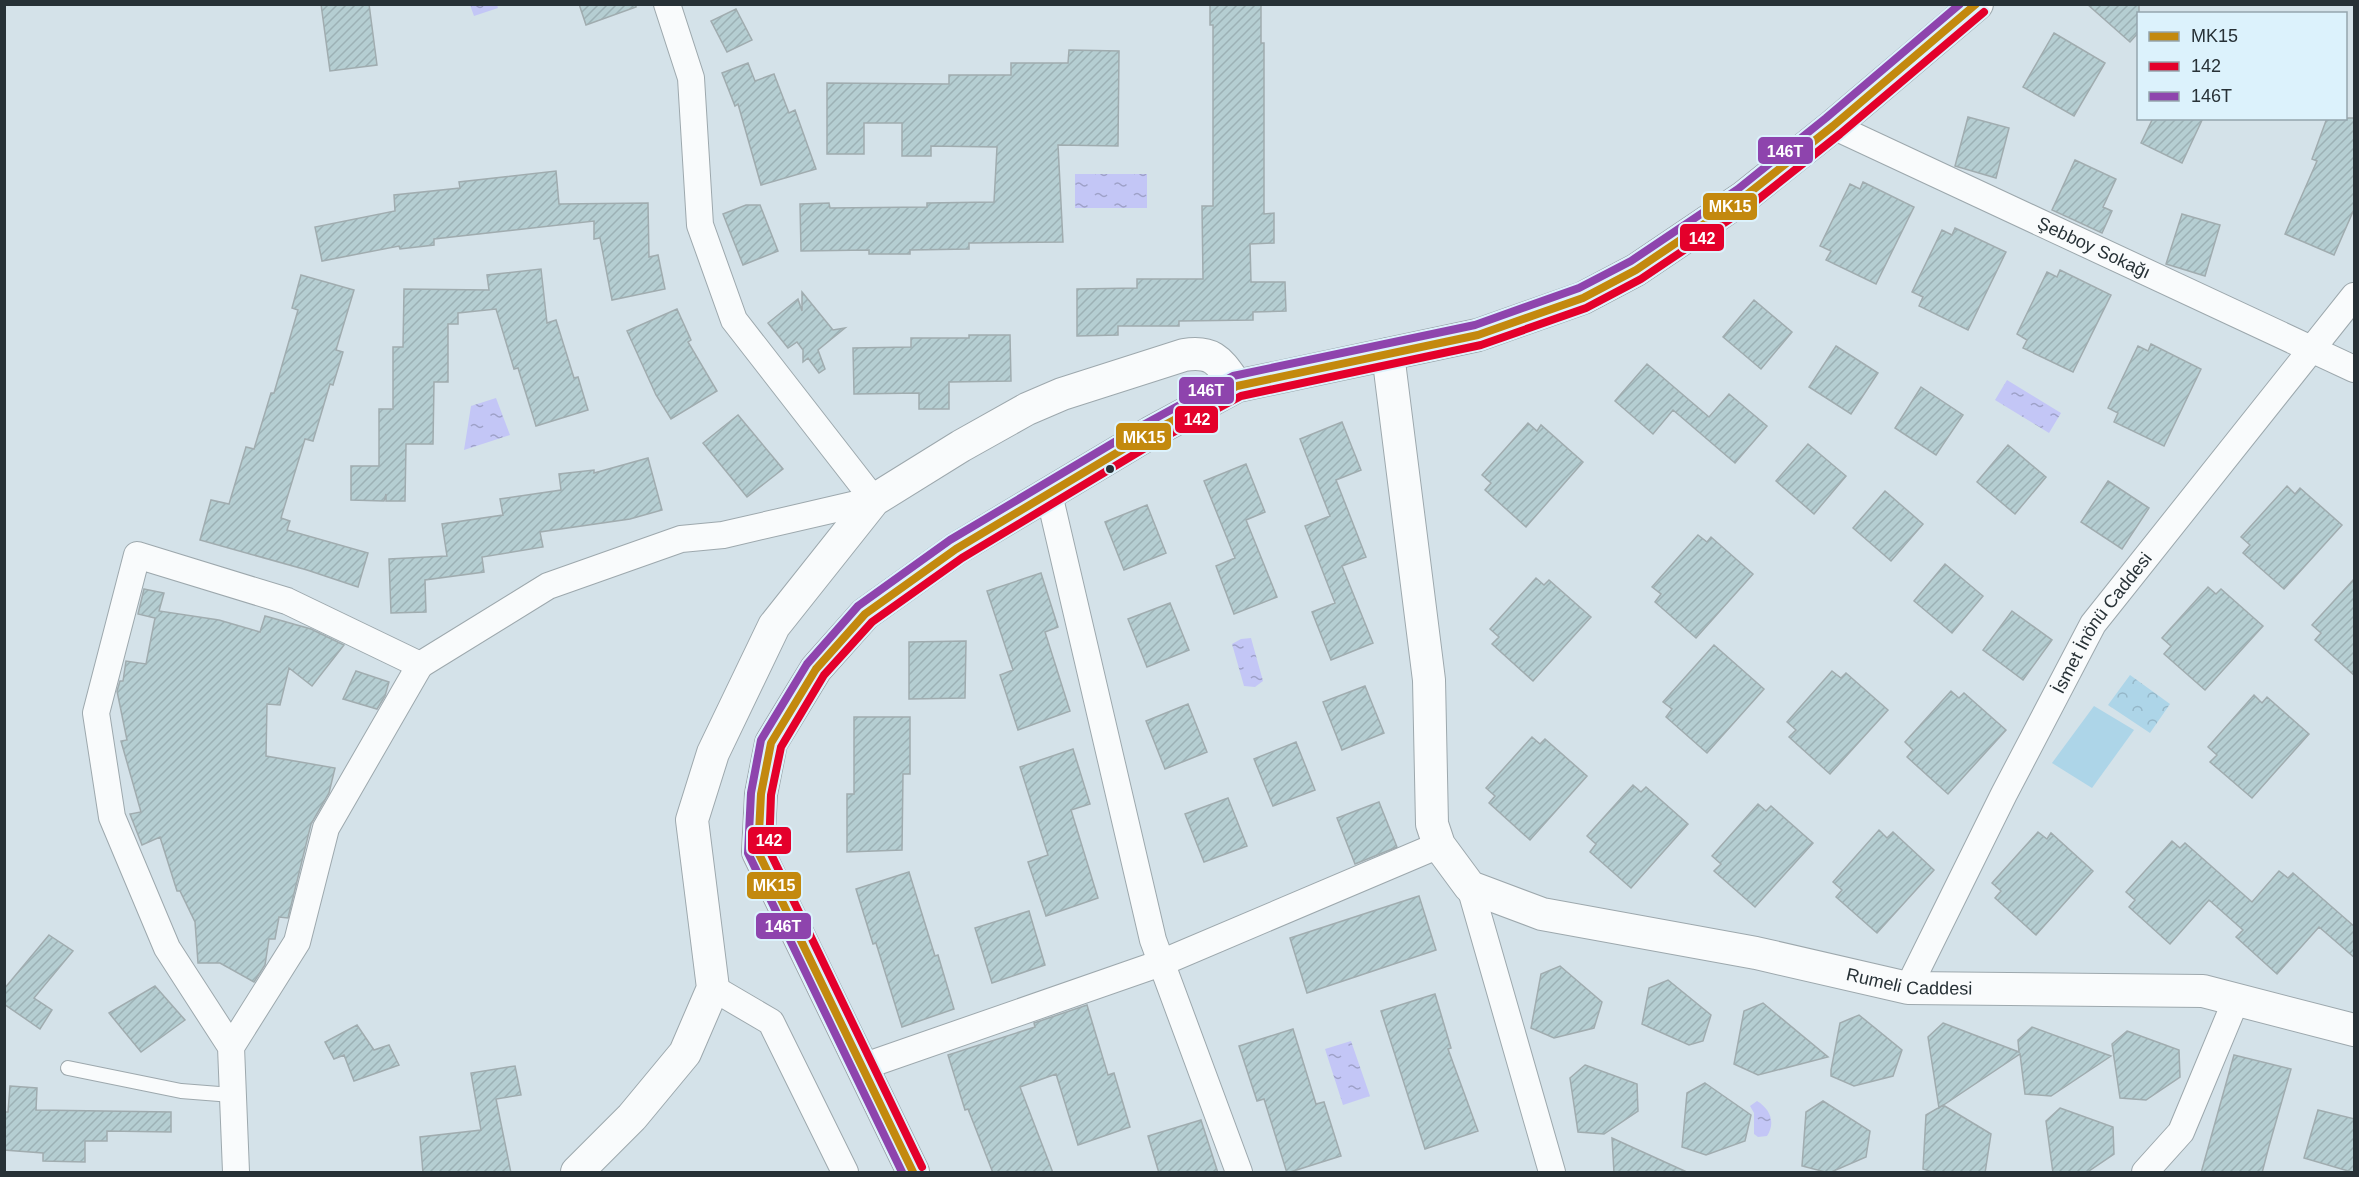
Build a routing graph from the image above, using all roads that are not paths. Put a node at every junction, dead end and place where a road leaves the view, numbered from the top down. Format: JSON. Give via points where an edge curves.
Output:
{"nodes":[{"id":1,"x":667,"y":4,"type":"edge"},
{"id":2,"x":1977,"y":4,"type":"edge"},
{"id":3,"x":1833,"y":126,"type":"junction"},
{"id":4,"x":2355,"y":296,"type":"edge"},
{"id":5,"x":2313,"y":350,"type":"junction"},
{"id":6,"x":1388,"y":354,"type":"junction"},
{"id":7,"x":2355,"y":369,"type":"edge"},
{"id":8,"x":1237,"y":386,"type":"junction"},
{"id":9,"x":1049,"y":494,"type":"junction"},
{"id":10,"x":874,"y":500,"type":"junction"},
{"id":11,"x":420,"y":665,"type":"junction"},
{"id":12,"x":1439,"y":845,"type":"junction"},
{"id":13,"x":1470,"y":887,"type":"junction"},
{"id":14,"x":1161,"y":963,"type":"junction"},
{"id":15,"x":713,"y":988,"type":"junction"},
{"id":16,"x":1908,"y":988,"type":"junction"},
{"id":17,"x":2236,"y":1000,"type":"junction"},
{"id":18,"x":2355,"y":1030,"type":"edge"},
{"id":19,"x":231,"y":1047,"type":"junction"},
{"id":20,"x":862,"y":1067,"type":"junction"},
{"id":21,"x":69,"y":1068,"type":"dead end"},
{"id":22,"x":232,"y":1095,"type":"junction"},
{"id":23,"x":236,"y":1173,"type":"edge"},
{"id":24,"x":577,"y":1173,"type":"edge"},
{"id":25,"x":845,"y":1173,"type":"edge"},
{"id":26,"x":913,"y":1173,"type":"edge"},
{"id":27,"x":1239,"y":1173,"type":"edge"},
{"id":28,"x":1552,"y":1173,"type":"edge"},
{"id":29,"x":2145,"y":1173,"type":"edge"}],
"edges":[{"from":1,"to":10,"type":"street","via":[[691,78],[700,225],[734,320]]},
{"from":2,"to":3,"type":"street"},
{"from":3,"to":5,"type":"street","name":"Şebboy Sokağı"},
{"from":3,"to":6,"type":"street","via":[[1744,197],[1636,270],[1583,298],[1478,335]]},
{"from":4,"to":5,"type":"street","name":"İsmet İnönü Caddesi"},
{"from":5,"to":7,"type":"street","name":"Şebboy Sokağı"},
{"from":5,"to":16,"type":"street","name":"İsmet İnönü Caddesi","via":[[2093,624]]},
{"from":6,"to":8,"type":"street"},
{"from":6,"to":12,"type":"street","via":[[1429,680],[1432,824]]},
{"from":8,"to":9,"type":"street"},
{"from":8,"to":10,"type":"street","via":[[1216,358],[1202,353],[1184,355],[1062,394],[1028,409]]},
{"from":9,"to":14,"type":"street"},
{"from":9,"to":20,"type":"street","via":[[956,549],[865,614],[816,669],[771,743],[761,795],[758,852]]},
{"from":10,"to":11,"type":"street","via":[[723,535],[681,539],[548,586]]},
{"from":10,"to":15,"type":"street","via":[[774,626],[713,753],[692,820]]},
{"from":11,"to":19,"type":"street","via":[[326,828],[297,942]]},
{"from":11,"to":19,"type":"street","via":[[287,601],[137,555],[96,713],[112,817],[167,948]]},
{"from":12,"to":13,"type":"street"},
{"from":12,"to":14,"type":"street"},
{"from":13,"to":16,"type":"street","name":"Rumeli Caddesi","via":[[1542,914],[1756,952]]},
{"from":13,"to":28,"type":"street"},
{"from":14,"to":20,"type":"street"},
{"from":14,"to":27,"type":"street"},
{"from":15,"to":24,"type":"street","via":[[685,1053],[632,1117]]},
{"from":15,"to":25,"type":"street","via":[[771,1022]]},
{"from":16,"to":17,"type":"street","name":"Rumeli Caddesi","via":[[2203,991]]},
{"from":17,"to":18,"type":"street","name":"Rumeli Caddesi"},
{"from":17,"to":29,"type":"street","via":[[2181,1132]]},
{"from":19,"to":22,"type":"street"},
{"from":20,"to":26,"type":"street"},
{"from":21,"to":22,"type":"lane","via":[[181,1091]]},
{"from":22,"to":23,"type":"street"}]}
